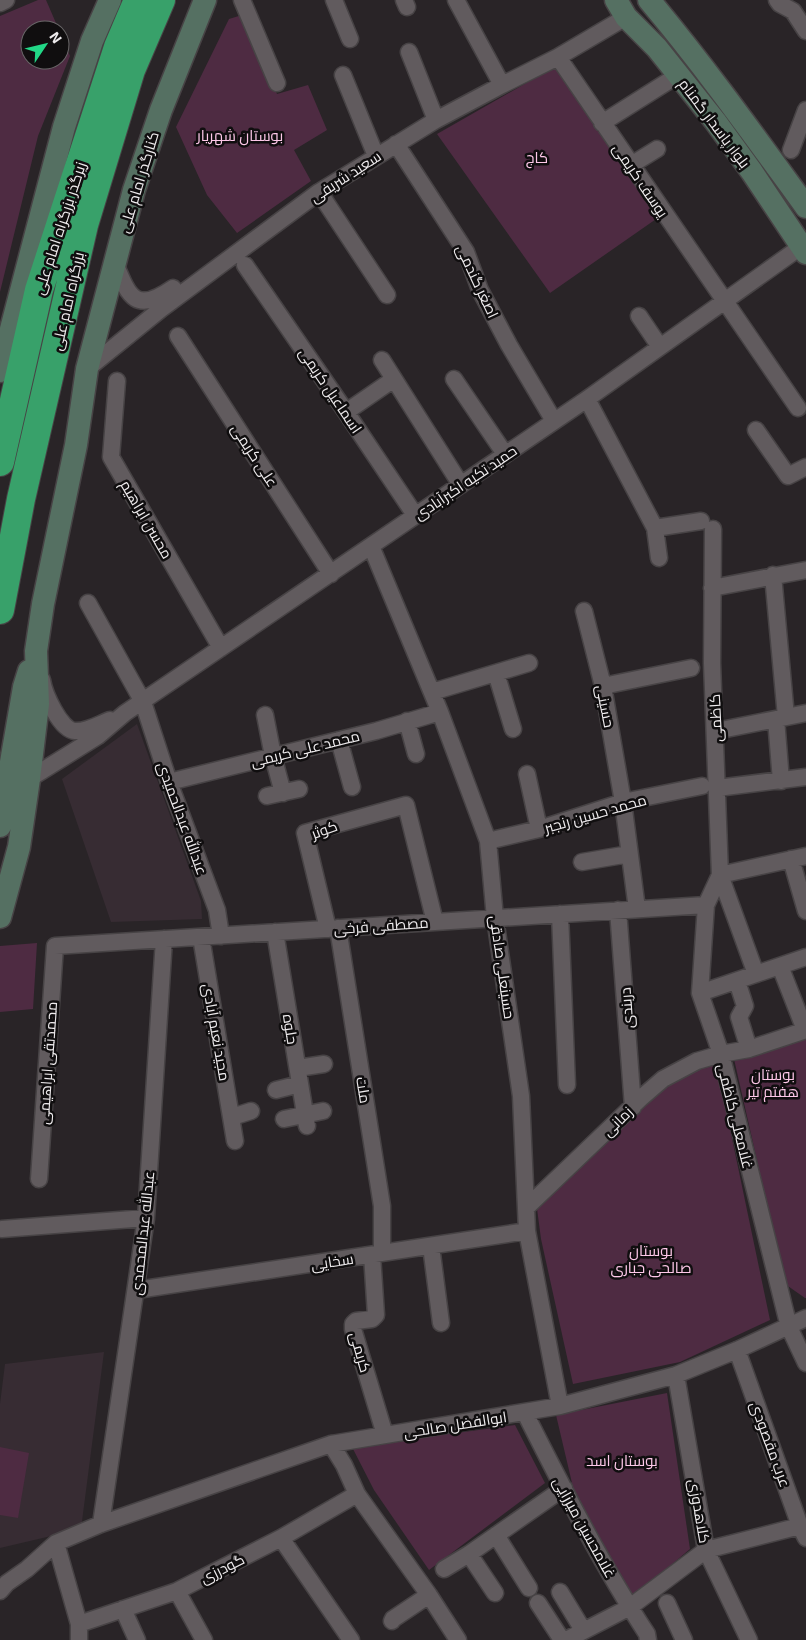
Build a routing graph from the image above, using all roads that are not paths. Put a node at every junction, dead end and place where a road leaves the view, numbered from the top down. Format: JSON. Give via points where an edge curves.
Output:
{"nodes":[{"id":1,"x":6,"y":0,"type":"edge"},
{"id":2,"x":110,"y":0,"type":"edge"},
{"id":3,"x":138,"y":0,"type":"edge"},
{"id":4,"x":161,"y":0,"type":"edge"},
{"id":5,"x":205,"y":0,"type":"edge"},
{"id":6,"x":242,"y":0,"type":"edge"},
{"id":7,"x":334,"y":0,"type":"edge"},
{"id":8,"x":456,"y":0,"type":"edge"},
{"id":9,"x":649,"y":0,"type":"edge"},
{"id":10,"x":777,"y":0,"type":"edge"},
{"id":11,"x":0,"y":3,"type":"edge"},
{"id":12,"x":621,"y":9,"type":"edge"},
{"id":13,"x":806,"y":30,"type":"edge"},
{"id":14,"x":350,"y":39,"type":"dead end"},
{"id":15,"x":409,"y":52,"type":"dead end"},
{"id":16,"x":558,"y":57,"type":"junction"},
{"id":17,"x":343,"y":75,"type":"dead end"},
{"id":18,"x":667,"y":82,"type":"dead end"},
{"id":19,"x":278,"y":83,"type":"dead end"},
{"id":20,"x":502,"y":85,"type":"junction"},
{"id":21,"x":806,"y":110,"type":"edge"},
{"id":22,"x":436,"y":120,"type":"junction"},
{"id":23,"x":602,"y":123,"type":"junction"},
{"id":24,"x":396,"y":144,"type":"junction"},
{"id":25,"x":657,"y":150,"type":"dead end"},
{"id":26,"x":791,"y":150,"type":"dead end"},
{"id":27,"x":376,"y":156,"type":"junction"},
{"id":28,"x":631,"y":165,"type":"junction"},
{"id":29,"x":319,"y":192,"type":"junction"},
{"id":30,"x":799,"y":195,"type":"edge"},
{"id":31,"x":806,"y":207,"type":"edge"},
{"id":32,"x":804,"y":249,"type":"edge"},
{"id":33,"x":241,"y":259,"type":"junction"},
{"id":34,"x":115,"y":262,"type":"junction"},
{"id":35,"x":387,"y":294,"type":"dead end"},
{"id":36,"x":724,"y":302,"type":"junction"},
{"id":37,"x":639,"y":316,"type":"dead end"},
{"id":38,"x":178,"y":336,"type":"dead end"},
{"id":39,"x":660,"y":347,"type":"junction"},
{"id":40,"x":382,"y":360,"type":"dead end"},
{"id":41,"x":87,"y":369,"type":"junction"},
{"id":42,"x":0,"y":371,"type":"edge"},
{"id":43,"x":394,"y":379,"type":"junction"},
{"id":44,"x":454,"y":379,"type":"dead end"},
{"id":45,"x":117,"y":381,"type":"dead end"},
{"id":46,"x":587,"y":398,"type":"junction"},
{"id":47,"x":798,"y":408,"type":"dead end"},
{"id":48,"x":346,"y":412,"type":"junction"},
{"id":49,"x":554,"y":421,"type":"junction"},
{"id":50,"x":756,"y":430,"type":"dead end"},
{"id":51,"x":505,"y":454,"type":"junction"},
{"id":52,"x":0,"y":462,"type":"edge"},
{"id":53,"x":806,"y":466,"type":"edge"},
{"id":54,"x":461,"y":485,"type":"junction"},
{"id":55,"x":415,"y":515,"type":"junction"},
{"id":56,"x":655,"y":528,"type":"junction"},
{"id":57,"x":371,"y":546,"type":"junction"},
{"id":58,"x":659,"y":558,"type":"dead end"},
{"id":59,"x":806,"y":570,"type":"edge"},
{"id":60,"x":331,"y":574,"type":"junction"},
{"id":61,"x":773,"y":576,"type":"junction"},
{"id":62,"x":712,"y":588,"type":"junction"},
{"id":63,"x":88,"y":603,"type":"dead end"},
{"id":64,"x":0,"y":610,"type":"edge"},
{"id":65,"x":584,"y":611,"type":"dead end"},
{"id":66,"x":221,"y":648,"type":"junction"},
{"id":67,"x":36,"y":650,"type":"junction"},
{"id":68,"x":529,"y":663,"type":"dead end"},
{"id":69,"x":691,"y":668,"type":"dead end"},
{"id":70,"x":496,"y":673,"type":"junction"},
{"id":71,"x":603,"y":686,"type":"junction"},
{"id":72,"x":432,"y":692,"type":"junction"},
{"id":73,"x":143,"y":702,"type":"junction"},
{"id":74,"x":440,"y":712,"type":"junction"},
{"id":75,"x":126,"y":713,"type":"junction"},
{"id":76,"x":806,"y":713,"type":"edge"},
{"id":77,"x":265,"y":715,"type":"dead end"},
{"id":78,"x":781,"y":718,"type":"junction"},
{"id":79,"x":407,"y":721,"type":"junction"},
{"id":80,"x":513,"y":729,"type":"dead end"},
{"id":81,"x":716,"y":731,"type":"junction"},
{"id":82,"x":339,"y":740,"type":"junction"},
{"id":83,"x":416,"y":754,"type":"dead end"},
{"id":84,"x":273,"y":756,"type":"junction"},
{"id":85,"x":526,"y":774,"type":"dead end"},
{"id":86,"x":806,"y":777,"type":"edge"},
{"id":87,"x":29,"y":779,"type":"junction"},
{"id":88,"x":781,"y":780,"type":"junction"},
{"id":89,"x":168,"y":782,"type":"junction"},
{"id":90,"x":352,"y":787,"type":"dead end"},
{"id":91,"x":710,"y":787,"type":"junction"},
{"id":92,"x":283,"y":793,"type":"dead end"},
{"id":93,"x":623,"y":802,"type":"junction"},
{"id":94,"x":0,"y":826,"type":"edge"},
{"id":95,"x":539,"y":829,"type":"junction"},
{"id":96,"x":488,"y":841,"type":"junction"},
{"id":97,"x":629,"y":854,"type":"junction"},
{"id":98,"x":798,"y":858,"type":"edge"},
{"id":99,"x":582,"y":862,"type":"dead end"},
{"id":100,"x":720,"y":875,"type":"junction"},
{"id":101,"x":706,"y":904,"type":"junction"},
{"id":102,"x":637,"y":909,"type":"junction"},
{"id":103,"x":618,"y":910,"type":"junction"},
{"id":104,"x":806,"y":911,"type":"edge"},
{"id":105,"x":560,"y":914,"type":"junction"},
{"id":106,"x":0,"y":917,"type":"edge"},
{"id":107,"x":496,"y":918,"type":"junction"},
{"id":108,"x":435,"y":922,"type":"junction"},
{"id":109,"x":333,"y":928,"type":"junction"},
{"id":110,"x":275,"y":932,"type":"junction"},
{"id":111,"x":222,"y":936,"type":"junction"},
{"id":112,"x":201,"y":937,"type":"junction"},
{"id":113,"x":164,"y":939,"type":"junction"},
{"id":114,"x":55,"y":946,"type":"joint"},
{"id":115,"x":806,"y":957,"type":"edge"},
{"id":116,"x":780,"y":966,"type":"junction"},
{"id":117,"x":756,"y":974,"type":"junction"},
{"id":118,"x":737,"y":981,"type":"junction"},
{"id":119,"x":700,"y":993,"type":"junction"},
{"id":120,"x":806,"y":1030,"type":"edge"},
{"id":121,"x":748,"y":1049,"type":"junction"},
{"id":122,"x":721,"y":1054,"type":"junction"},
{"id":123,"x":324,"y":1064,"type":"dead end"},
{"id":124,"x":299,"y":1076,"type":"junction"},
{"id":125,"x":567,"y":1085,"type":"dead end"},
{"id":126,"x":276,"y":1090,"type":"dead end"},
{"id":127,"x":633,"y":1107,"type":"junction"},
{"id":128,"x":323,"y":1111,"type":"dead end"},
{"id":129,"x":251,"y":1112,"type":"dead end"},
{"id":130,"x":284,"y":1119,"type":"dead end"},
{"id":131,"x":306,"y":1120,"type":"junction"},
{"id":132,"x":39,"y":1179,"type":"dead end"},
{"id":133,"x":526,"y":1208,"type":"junction"},
{"id":134,"x":146,"y":1218,"type":"junction"},
{"id":135,"x":2,"y":1229,"type":"dead end"},
{"id":136,"x":527,"y":1231,"type":"junction"},
{"id":137,"x":431,"y":1246,"type":"junction"},
{"id":138,"x":377,"y":1254,"type":"junction"},
{"id":139,"x":137,"y":1290,"type":"junction"},
{"id":140,"x":806,"y":1318,"type":"edge"},
{"id":141,"x":441,"y":1323,"type":"dead end"},
{"id":142,"x":789,"y":1327,"type":"junction"},
{"id":143,"x":737,"y":1350,"type":"junction"},
{"id":144,"x":806,"y":1363,"type":"edge"},
{"id":145,"x":676,"y":1375,"type":"junction"},
{"id":146,"x":560,"y":1406,"type":"junction"},
{"id":147,"x":525,"y":1413,"type":"junction"},
{"id":148,"x":385,"y":1434,"type":"junction"},
{"id":149,"x":331,"y":1444,"type":"junction"},
{"id":150,"x":564,"y":1488,"type":"junction"},
{"id":151,"x":357,"y":1494,"type":"junction"},
{"id":152,"x":101,"y":1524,"type":"junction"},
{"id":153,"x":803,"y":1532,"type":"edge"},
{"id":154,"x":496,"y":1535,"type":"junction"},
{"id":155,"x":281,"y":1538,"type":"junction"},
{"id":156,"x":56,"y":1543,"type":"junction"},
{"id":157,"x":706,"y":1550,"type":"junction"},
{"id":158,"x":469,"y":1554,"type":"junction"},
{"id":159,"x":444,"y":1569,"type":"dead end"},
{"id":160,"x":529,"y":1588,"type":"dead end"},
{"id":161,"x":425,"y":1589,"type":"junction"},
{"id":162,"x":0,"y":1591,"type":"edge"},
{"id":163,"x":177,"y":1591,"type":"junction"},
{"id":164,"x":560,"y":1592,"type":"dead end"},
{"id":165,"x":495,"y":1593,"type":"dead end"},
{"id":166,"x":538,"y":1603,"type":"dead end"},
{"id":167,"x":666,"y":1603,"type":"dead end"},
{"id":168,"x":630,"y":1607,"type":"junction"},
{"id":169,"x":123,"y":1609,"type":"junction"},
{"id":170,"x":392,"y":1621,"type":"dead end"},
{"id":171,"x":583,"y":1630,"type":"junction"},
{"id":172,"x":79,"y":1632,"type":"edge"},
{"id":173,"x":649,"y":1639,"type":"edge"},
{"id":174,"x":137,"y":1640,"type":"edge"},
{"id":175,"x":204,"y":1640,"type":"edge"},
{"id":176,"x":351,"y":1640,"type":"edge"},
{"id":177,"x":458,"y":1640,"type":"edge"},
{"id":178,"x":562,"y":1640,"type":"edge"},
{"id":179,"x":566,"y":1640,"type":"edge"},
{"id":180,"x":684,"y":1640,"type":"edge"},
{"id":181,"x":749,"y":1640,"type":"edge"}],
"edges":[{"from":1,"to":11,"type":"street"},
{"from":2,"to":42,"type":"main road","via":[[92,41],[64,127]]},
{"from":3,"to":52,"type":"highway","name":"زیرگذر بزرگراه امام علی","via":[[118,47],[39,290]]},
{"from":4,"to":64,"type":"highway","name":"بزرگراه امام علی","via":[[131,70],[84,226],[21,499]]},
{"from":5,"to":34,"type":"main road","name":"کنارگذر امام علی","via":[[161,110],[134,190]]},
{"from":6,"to":19,"type":"street"},
{"from":7,"to":14,"type":"street"},
{"from":8,"to":20,"type":"street"},
{"from":9,"to":30,"type":"main road","name":"بلوار پاسدار گمنام"},
{"from":10,"to":13,"type":"street","via":[[793,10]]},
{"from":12,"to":16,"type":"street","name":"سعید شریفی"},
{"from":12,"to":32,"type":"main road","name":"بلوار پاسدار گمنام","via":[[657,48],[715,121]]},
{"from":15,"to":22,"type":"street"},
{"from":16,"to":20,"type":"street","name":"سعید شریفی"},
{"from":16,"to":23,"type":"street","name":"یوسف کریمی"},
{"from":17,"to":27,"type":"street"},
{"from":18,"to":23,"type":"street"},
{"from":20,"to":22,"type":"street","name":"سعید شریفی"},
{"from":21,"to":26,"type":"street"},
{"from":22,"to":24,"type":"street","name":"سعید شریفی"},
{"from":23,"to":28,"type":"street","name":"یوسف کریمی"},
{"from":24,"to":27,"type":"street","name":"سعید شریفی"},
{"from":24,"to":49,"type":"street","name":"اصغر گندمی","via":[[466,252],[480,290]]},
{"from":25,"to":28,"type":"street"},
{"from":27,"to":29,"type":"street","name":"سعید شریفی"},
{"from":28,"to":36,"type":"street","name":"یوسف کریمی"},
{"from":29,"to":33,"type":"street","name":"سعید شریفی"},
{"from":29,"to":35,"type":"street"},
{"from":30,"to":31,"type":"main road","name":"بلوار پاسدار گمنام"},
{"from":32,"to":36,"type":"street","name":"حمید تکیه اکبرآبادی"},
{"from":33,"to":34,"type":"street","via":[[218,257],[158,299],[144,302],[134,298],[126,288]]},
{"from":33,"to":41,"type":"street","name":"سعید شریفی","via":[[161,309]]},
{"from":33,"to":48,"type":"street","name":"اسماعیل کریمی"},
{"from":34,"to":41,"type":"main road","name":"کنارگذر امام علی"},
{"from":36,"to":39,"type":"street","name":"حمید تکیه اکبرآبادی"},
{"from":36,"to":47,"type":"street","name":"یوسف کریمی"},
{"from":37,"to":39,"type":"street"},
{"from":38,"to":60,"type":"street","name":"علی کریمی"},
{"from":39,"to":46,"type":"street","name":"حمید تکیه اکبرآبادی"},
{"from":40,"to":43,"type":"street"},
{"from":41,"to":67,"type":"main road","name":"کنارگذر امام علی","via":[[76,445]]},
{"from":43,"to":48,"type":"street"},
{"from":43,"to":54,"type":"street"},
{"from":44,"to":51,"type":"street"},
{"from":45,"to":66,"type":"street","name":"محسن ابراهیم","via":[[111,457]]},
{"from":46,"to":49,"type":"street","name":"حمید تکیه اکبرآبادی"},
{"from":46,"to":56,"type":"street"},
{"from":48,"to":55,"type":"street","name":"اسماعیل کریمی"},
{"from":49,"to":51,"type":"street","name":"حمید تکیه اکبرآبادی"},
{"from":50,"to":53,"type":"street","via":[[788,476]]},
{"from":51,"to":54,"type":"street","name":"حمید تکیه اکبرآبادی"},
{"from":54,"to":55,"type":"street","name":"حمید تکیه اکبرآبادی"},
{"from":55,"to":57,"type":"street","name":"حمید تکیه اکبرآبادی"},
{"from":56,"to":58,"type":"street"},
{"from":56,"to":62,"type":"street","name":"کاظمی","via":[[707,525]]},
{"from":57,"to":60,"type":"street","name":"حمید تکیه اکبرآبادی"},
{"from":57,"to":72,"type":"street","name":"حسینعلی صادقی"},
{"from":59,"to":61,"type":"street"},
{"from":60,"to":66,"type":"street","name":"حمید تکیه اکبرآبادی"},
{"from":61,"to":62,"type":"street"},
{"from":61,"to":78,"type":"street"},
{"from":62,"to":81,"type":"street","name":"کاظمی"},
{"from":63,"to":73,"type":"street","name":"عبدالله عبدالحمیدی"},
{"from":65,"to":71,"type":"street","name":"حسینی"},
{"from":66,"to":73,"type":"street","name":"حمید تکیه اکبرآبادی"},
{"from":67,"to":75,"type":"street","name":"حمید تکیه اکبرآبادی","via":[[43,688],[64,726],[76,731]]},
{"from":67,"to":87,"type":"main road","via":[[38,704]]},
{"from":67,"to":94,"type":"main road","via":[[24,687]]},
{"from":68,"to":70,"type":"street"},
{"from":69,"to":71,"type":"street"},
{"from":70,"to":72,"type":"street"},
{"from":70,"to":80,"type":"street"},
{"from":71,"to":93,"type":"street","name":"حسینی"},
{"from":72,"to":74,"type":"street","name":"حسینعلی صادقی"},
{"from":73,"to":75,"type":"street","name":"حمید تکیه اکبرآبادی"},
{"from":73,"to":89,"type":"street","name":"عبدالله عبدالحمیدی"},
{"from":74,"to":79,"type":"street","name":"محمد علی کریمی"},
{"from":74,"to":96,"type":"street","name":"حسینعلی صادقی"},
{"from":75,"to":87,"type":"street","name":"حمید تکیه اکبرآبادی","via":[[98,736]]},
{"from":76,"to":78,"type":"street"},
{"from":77,"to":84,"type":"street"},
{"from":78,"to":81,"type":"street"},
{"from":78,"to":88,"type":"street"},
{"from":79,"to":82,"type":"street","name":"محمد علی کریمی"},
{"from":79,"to":83,"type":"street"},
{"from":81,"to":91,"type":"street","name":"کاظمی"},
{"from":82,"to":84,"type":"street","name":"محمد علی کریمی"},
{"from":82,"to":90,"type":"street"},
{"from":84,"to":89,"type":"street","name":"محمد علی کریمی"},
{"from":84,"to":92,"type":"street"},
{"from":85,"to":95,"type":"street"},
{"from":86,"to":88,"type":"street","name":"محمد حسین رنجبر"},
{"from":87,"to":106,"type":"main road","via":[[19,847]]},
{"from":88,"to":91,"type":"street","name":"محمد حسین رنجبر"},
{"from":89,"to":111,"type":"street","name":"عبدالله عبدالحمیدی","via":[[217,910]]},
{"from":91,"to":93,"type":"street","name":"محمد حسین رنجبر"},
{"from":91,"to":100,"type":"street","name":"کاظمی"},
{"from":93,"to":95,"type":"street","name":"محمد حسین رنجبر"},
{"from":93,"to":97,"type":"street","name":"حسینی"},
{"from":95,"to":96,"type":"street","name":"محمد حسین رنجبر"},
{"from":96,"to":107,"type":"street","name":"حسینعلی صادقی"},
{"from":97,"to":99,"type":"street"},
{"from":97,"to":102,"type":"street","name":"حسینی"},
{"from":98,"to":100,"type":"street"},
{"from":98,"to":104,"type":"street"},
{"from":100,"to":101,"type":"street","name":"کاظمی"},
{"from":100,"to":117,"type":"street"},
{"from":101,"to":102,"type":"street","name":"مصطفی فرخی"},
{"from":101,"to":119,"type":"street","name":"غلامعلی کاظمی"},
{"from":102,"to":103,"type":"street","name":"مصطفی فرخی"},
{"from":103,"to":105,"type":"street","name":"مصطفی فرخی"},
{"from":103,"to":127,"type":"street","name":"دربندی"},
{"from":105,"to":107,"type":"street","name":"مصطفی فرخی"},
{"from":105,"to":125,"type":"street"},
{"from":107,"to":108,"type":"street","name":"مصطفی فرخی"},
{"from":107,"to":133,"type":"street","name":"حسینعلی صادقی","via":[[521,1096]]},
{"from":108,"to":109,"type":"street","name":"مصطفی فرخی"},
{"from":108,"to":109,"type":"street","name":"کوثر","via":[[406,805],[305,833]]},
{"from":109,"to":110,"type":"street","name":"مصطفی فرخی"},
{"from":109,"to":138,"type":"street","name":"ملت","via":[[382,1206]]},
{"from":110,"to":111,"type":"street","name":"مصطفی فرخی"},
{"from":110,"to":124,"type":"street","name":"جلوه"},
{"from":111,"to":112,"type":"street","name":"مصطفی فرخی"},
{"from":112,"to":113,"type":"street","name":"مصطفی فرخی"},
{"from":112,"to":129,"type":"street","name":"مجید نعیم آبادی","via":[[234,1129]]},
{"from":113,"to":114,"type":"street","name":"مصطفی فرخی"},
{"from":113,"to":134,"type":"street","name":"عبدالله عبدالمحمدی"},
{"from":114,"to":132,"type":"street","name":"محمدتقی ابراهیمی"},
{"from":115,"to":116,"type":"street"},
{"from":116,"to":117,"type":"street"},
{"from":116,"to":120,"type":"street"},
{"from":117,"to":118,"type":"street"},
{"from":118,"to":119,"type":"street"},
{"from":118,"to":121,"type":"street","via":[[745,1006],[739,1018]]},
{"from":119,"to":122,"type":"street","name":"غلامعلی کاظمی"},
{"from":120,"to":121,"type":"street","name":"زمانی"},
{"from":121,"to":122,"type":"street","name":"زمانی"},
{"from":122,"to":127,"type":"street","name":"زمانی","via":[[697,1061],[663,1079]]},
{"from":122,"to":142,"type":"street","name":"غلامعلی کاظمی"},
{"from":123,"to":124,"type":"street"},
{"from":124,"to":126,"type":"street"},
{"from":124,"to":131,"type":"street","name":"جلوه"},
{"from":127,"to":133,"type":"street","name":"زمانی"},
{"from":128,"to":131,"type":"street"},
{"from":130,"to":131,"type":"street"},
{"from":133,"to":136,"type":"street","name":"حسینعلی صادقی"},
{"from":134,"to":135,"type":"street"},
{"from":134,"to":139,"type":"street","name":"عبدالله عبدالمحمدی"},
{"from":136,"to":137,"type":"street","name":"سخایی"},
{"from":136,"to":146,"type":"street","name":"حسینعلی صادقی"},
{"from":137,"to":138,"type":"street","name":"سخایی"},
{"from":137,"to":141,"type":"street"},
{"from":138,"to":139,"type":"street","name":"سخایی"},
{"from":138,"to":148,"type":"street","name":"کریمی","via":[[376,1315],[372,1319],[356,1321],[353,1328]]},
{"from":139,"to":152,"type":"street","name":"عبدالله عبدالمحمدی"},
{"from":140,"to":142,"type":"street","name":"ابوالفضل صالحی"},
{"from":142,"to":143,"type":"street","name":"ابوالفضل صالحی"},
{"from":142,"to":144,"type":"street","name":"غلامعلی کاظمی"},
{"from":143,"to":145,"type":"street","name":"ابوالفضل صالحی"},
{"from":143,"to":153,"type":"street","name":"عرب مقصودی"},
{"from":145,"to":146,"type":"street","name":"ابوالفضل صالحی"},
{"from":145,"to":157,"type":"street","name":"کلاهدوزی"},
{"from":146,"to":147,"type":"street","name":"ابوالفضل صالحی"},
{"from":147,"to":148,"type":"street","name":"ابوالفضل صالحی"},
{"from":147,"to":150,"type":"street","name":"غلامحسین میرزایی"},
{"from":148,"to":149,"type":"street","name":"ابوالفضل صالحی"},
{"from":149,"to":151,"type":"street"},
{"from":149,"to":152,"type":"street","name":"ابوالفضل صالحی"},
{"from":150,"to":154,"type":"street"},
{"from":150,"to":168,"type":"street","name":"غلامحسین میرزایی"},
{"from":151,"to":155,"type":"street","name":"گودرزی"},
{"from":151,"to":161,"type":"street"},
{"from":152,"to":156,"type":"street","name":"ابوالفضل صالحی"},
{"from":153,"to":157,"type":"street"},
{"from":154,"to":158,"type":"street"},
{"from":154,"to":160,"type":"street"},
{"from":155,"to":163,"type":"street","name":"گودرزی"},
{"from":155,"to":176,"type":"street"},
{"from":156,"to":162,"type":"street","name":"ابوالفضل صالحی"},
{"from":156,"to":172,"type":"street"},
{"from":157,"to":168,"type":"street"},
{"from":157,"to":181,"type":"street","name":"کلاهدوزی"},
{"from":158,"to":159,"type":"street"},
{"from":158,"to":165,"type":"street"},
{"from":161,"to":170,"type":"street"},
{"from":161,"to":177,"type":"street"},
{"from":163,"to":169,"type":"street","name":"گودرزی"},
{"from":163,"to":175,"type":"street"},
{"from":164,"to":171,"type":"street"},
{"from":166,"to":178,"type":"street"},
{"from":167,"to":180,"type":"street"},
{"from":168,"to":171,"type":"street"},
{"from":168,"to":173,"type":"street","name":"غلامحسین میرزایی"},
{"from":169,"to":172,"type":"street","name":"گودرزی"},
{"from":169,"to":174,"type":"street"},
{"from":171,"to":179,"type":"street"}]}
